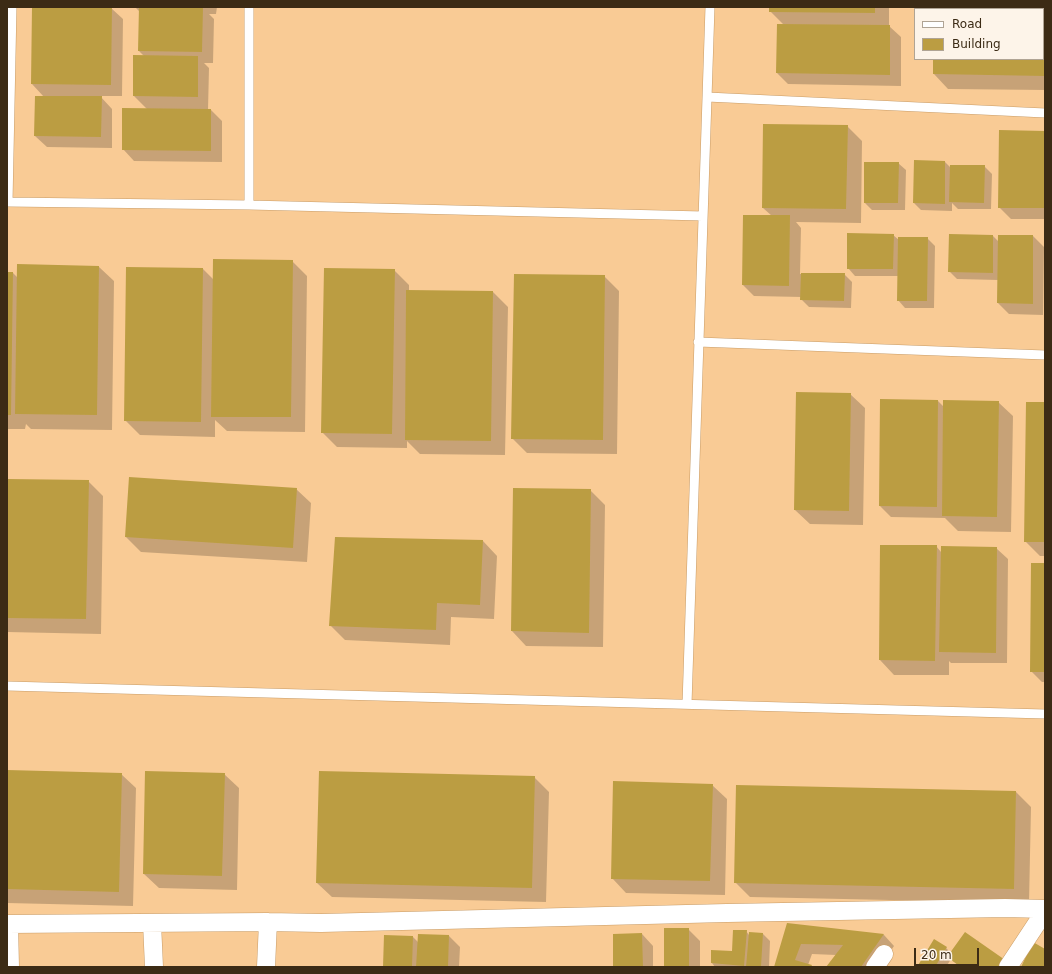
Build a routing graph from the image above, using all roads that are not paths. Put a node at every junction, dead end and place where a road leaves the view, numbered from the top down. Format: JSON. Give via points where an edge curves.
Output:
{"nodes":[{"id":1,"x":12,"y":7,"type":"edge"},
{"id":2,"x":249,"y":7,"type":"edge"},
{"id":3,"x":710,"y":7,"type":"edge"},
{"id":4,"x":706,"y":97,"type":"junction"},
{"id":5,"x":1045,"y":113,"type":"edge"},
{"id":6,"x":7,"y":202,"type":"edge"},
{"id":7,"x":249,"y":205,"type":"junction"},
{"id":8,"x":703,"y":216,"type":"junction"},
{"id":9,"x":698,"y":342,"type":"junction"},
{"id":10,"x":1045,"y":355,"type":"edge"},
{"id":11,"x":7,"y":686,"type":"edge"},
{"id":12,"x":687,"y":704,"type":"junction"},
{"id":13,"x":1045,"y":714,"type":"edge"},
{"id":14,"x":1045,"y":910,"type":"edge"},
{"id":15,"x":268,"y":922,"type":"junction"},
{"id":16,"x":152,"y":923,"type":"junction"},
{"id":17,"x":8,"y":924,"type":"edge"},
{"id":18,"x":10,"y":967,"type":"edge"},
{"id":19,"x":154,"y":967,"type":"edge"},
{"id":20,"x":266,"y":967,"type":"edge"},
{"id":21,"x":1008,"y":967,"type":"edge"}],
"edges":[{"from":1,"to":6,"type":"lane"},
{"from":2,"to":7,"type":"lane"},
{"from":3,"to":4,"type":"lane"},
{"from":4,"to":5,"type":"lane"},
{"from":4,"to":8,"type":"lane"},
{"from":6,"to":7,"type":"lane"},
{"from":7,"to":8,"type":"lane"},
{"from":8,"to":9,"type":"lane"},
{"from":9,"to":10,"type":"lane"},
{"from":9,"to":12,"type":"lane"},
{"from":11,"to":12,"type":"lane"},
{"from":12,"to":13,"type":"lane"},
{"from":14,"to":15,"type":"street","via":[[1005,908],[727,912],[321,923]]},
{"from":14,"to":21,"type":"street"},
{"from":15,"to":16,"type":"street"},
{"from":15,"to":20,"type":"street"},
{"from":16,"to":17,"type":"street"},
{"from":16,"to":19,"type":"street"},
{"from":17,"to":18,"type":"street"}]}
